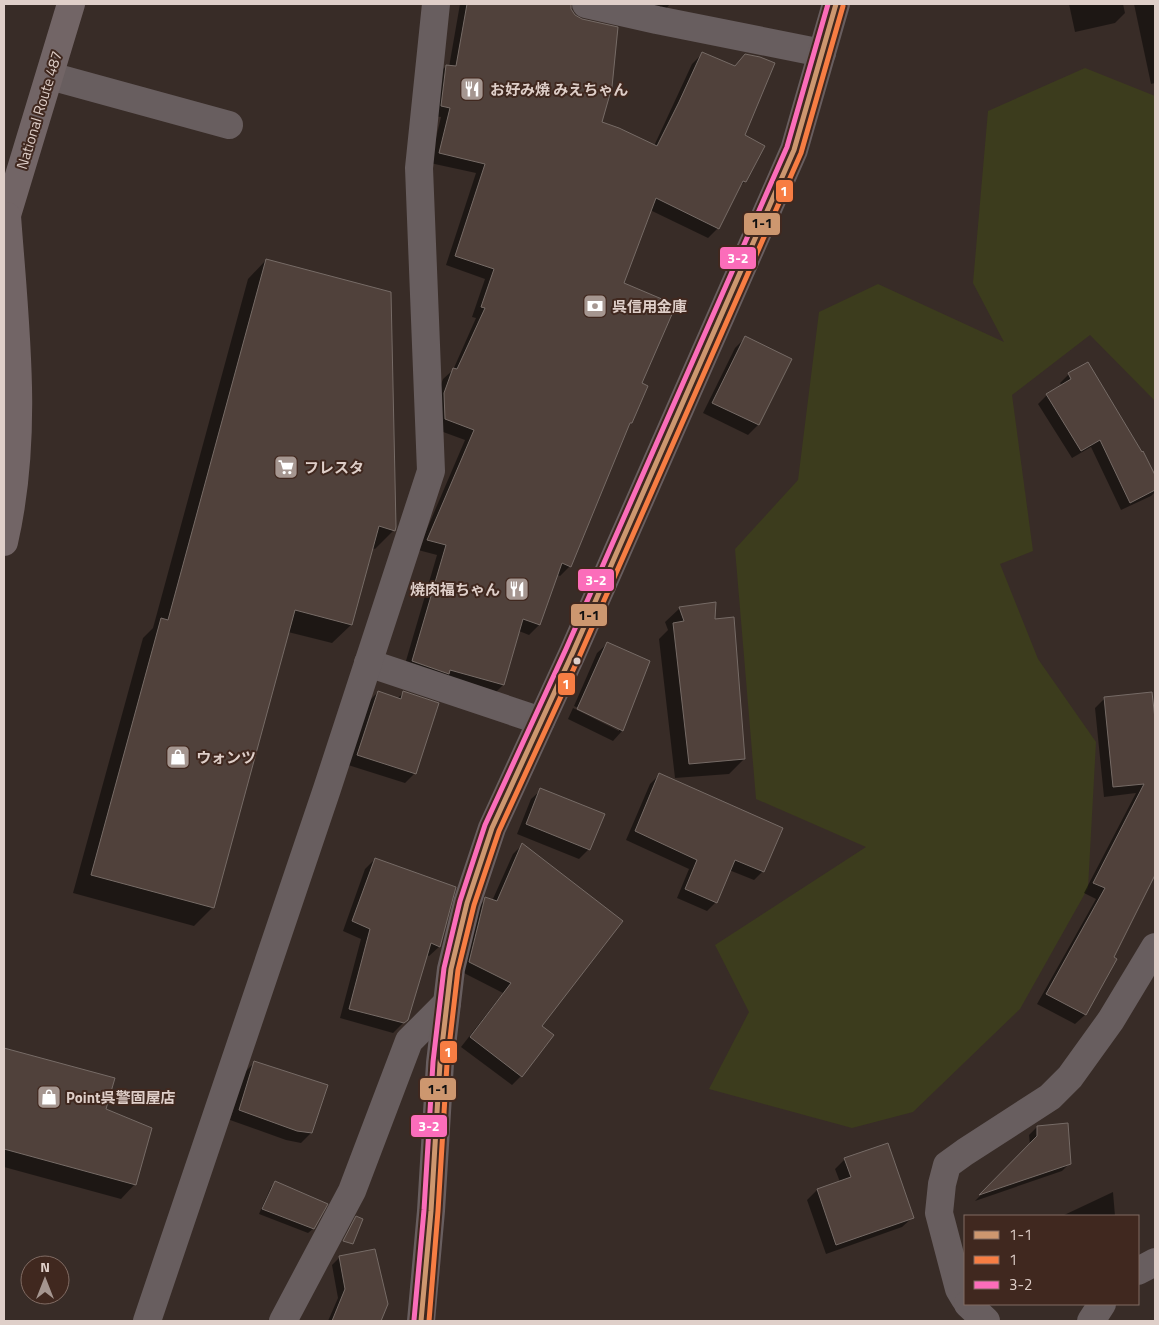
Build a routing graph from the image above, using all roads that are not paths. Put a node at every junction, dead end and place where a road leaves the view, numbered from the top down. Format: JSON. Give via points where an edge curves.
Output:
{"nodes":[{"id":1,"x":71,"y":4,"type":"edge"},
{"id":2,"x":436,"y":4,"type":"edge"},
{"id":3,"x":586,"y":4,"type":"edge"},
{"id":4,"x":836,"y":4,"type":"edge"},
{"id":5,"x":822,"y":53,"type":"junction"},
{"id":6,"x":50,"y":76,"type":"junction"},
{"id":7,"x":229,"y":125,"type":"dead end"},
{"id":8,"x":5,"y":223,"type":"edge"},
{"id":9,"x":4,"y":542,"type":"edge"},
{"id":10,"x":368,"y":663,"type":"junction"},
{"id":11,"x":541,"y":721,"type":"junction"},
{"id":12,"x":1155,"y":947,"type":"edge"},
{"id":13,"x":447,"y":1003,"type":"junction"},
{"id":14,"x":1155,"y":1262,"type":"edge"},
{"id":15,"x":1139,"y":1270,"type":"edge"},
{"id":16,"x":964,"y":1297,"type":"edge"},
{"id":17,"x":969,"y":1305,"type":"edge"},
{"id":18,"x":1101,"y":1305,"type":"edge"},
{"id":19,"x":147,"y":1321,"type":"edge"},
{"id":20,"x":283,"y":1321,"type":"edge"},
{"id":21,"x":421,"y":1321,"type":"edge"},
{"id":22,"x":986,"y":1321,"type":"edge"},
{"id":23,"x":1091,"y":1321,"type":"edge"}],
"edges":[{"from":1,"to":6,"type":"highway","name":"National Route 487"},
{"from":2,"to":10,"type":"street","via":[[419,168],[431,472]]},
{"from":3,"to":5,"type":"street"},
{"from":4,"to":5,"type":"street"},
{"from":5,"to":11,"type":"street","via":[[794,150]]},
{"from":6,"to":7,"type":"street"},
{"from":6,"to":8,"type":"highway","name":"National Route 487"},
{"from":8,"to":9,"type":"highway","name":"National Route 487","via":[[20,416],[17,463]]},
{"from":10,"to":11,"type":"street"},
{"from":10,"to":19,"type":"street"},
{"from":11,"to":13,"type":"street","via":[[492,828],[467,903],[451,969]]},
{"from":12,"to":16,"type":"street","via":[[1111,1020],[1070,1077],[1050,1097],[947,1165],[939,1213]]},
{"from":13,"to":20,"type":"street","via":[[409,1041],[352,1191]]},
{"from":13,"to":21,"type":"street"},
{"from":14,"to":15,"type":"street"},
{"from":17,"to":22,"type":"street"},
{"from":18,"to":23,"type":"street"}]}
